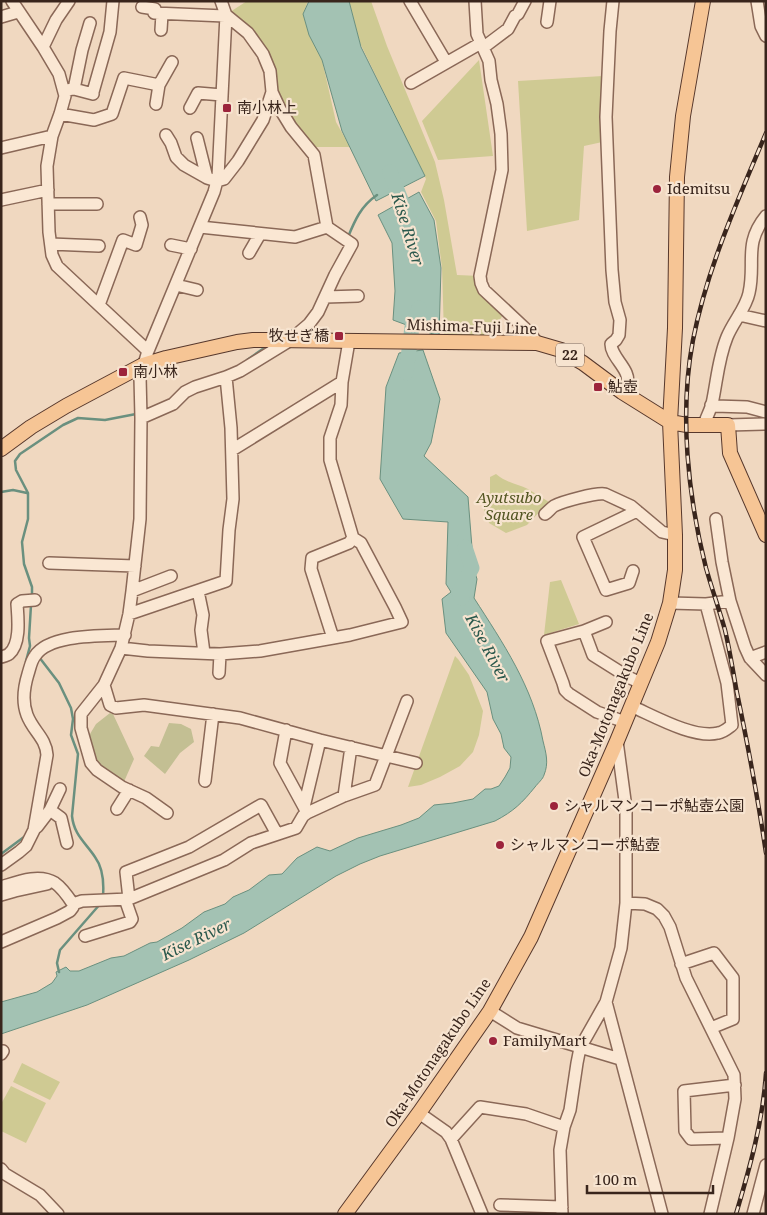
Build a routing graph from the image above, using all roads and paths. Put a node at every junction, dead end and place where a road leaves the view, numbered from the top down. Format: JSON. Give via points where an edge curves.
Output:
{"nodes":[{"id":1,"x":69,"y":1,"type":"edge"},
{"id":2,"x":114,"y":1,"type":"edge"},
{"id":3,"x":222,"y":1,"type":"edge"},
{"id":4,"x":410,"y":1,"type":"edge"},
{"id":5,"x":475,"y":1,"type":"edge"},
{"id":6,"x":524,"y":1,"type":"edge"},
{"id":7,"x":550,"y":1,"type":"edge"},
{"id":8,"x":613,"y":1,"type":"edge"},
{"id":9,"x":703,"y":1,"type":"edge"},
{"id":10,"x":756,"y":1,"type":"edge"},
{"id":11,"x":16,"y":5,"type":"edge"},
{"id":12,"x":142,"y":7,"type":"dead end"},
{"id":13,"x":157,"y":8,"type":"edge"},
{"id":14,"x":226,"y":15,"type":"junction"},
{"id":15,"x":1,"y":17,"type":"edge"},
{"id":16,"x":547,"y":22,"type":"dead end"},
{"id":17,"x":90,"y":23,"type":"dead end"},
{"id":18,"x":161,"y":30,"type":"dead end"},
{"id":19,"x":766,"y":36,"type":"edge"},
{"id":20,"x":482,"y":45,"type":"junction"},
{"id":21,"x":43,"y":47,"type":"junction"},
{"id":22,"x":172,"y":62,"type":"dead end"},
{"id":23,"x":446,"y":62,"type":"junction"},
{"id":24,"x":410,"y":83,"type":"dead end"},
{"id":25,"x":159,"y":85,"type":"junction"},
{"id":26,"x":69,"y":90,"type":"junction"},
{"id":27,"x":272,"y":92,"type":"junction"},
{"id":28,"x":222,"y":95,"type":"junction"},
{"id":29,"x":156,"y":104,"type":"dead end"},
{"id":30,"x":190,"y":108,"type":"dead end"},
{"id":31,"x":60,"y":114,"type":"junction"},
{"id":32,"x":166,"y":135,"type":"dead end"},
{"id":33,"x":52,"y":136,"type":"junction"},
{"id":34,"x":197,"y":138,"type":"dead end"},
{"id":35,"x":1,"y":148,"type":"edge"},
{"id":36,"x":212,"y":180,"type":"junction"},
{"id":37,"x":48,"y":190,"type":"junction"},
{"id":38,"x":1,"y":200,"type":"edge"},
{"id":39,"x":48,"y":204,"type":"junction"},
{"id":40,"x":97,"y":204,"type":"dead end"},
{"id":41,"x":766,"y":216,"type":"edge"},
{"id":42,"x":140,"y":217,"type":"dead end"},
{"id":43,"x":200,"y":227,"type":"junction"},
{"id":44,"x":327,"y":228,"type":"junction"},
{"id":45,"x":260,"y":234,"type":"junction"},
{"id":46,"x":50,"y":244,"type":"junction"},
{"id":47,"x":171,"y":245,"type":"dead end"},
{"id":48,"x":99,"y":246,"type":"dead end"},
{"id":49,"x":190,"y":249,"type":"junction"},
{"id":50,"x":249,"y":253,"type":"dead end"},
{"id":51,"x":176,"y":285,"type":"junction"},
{"id":52,"x":197,"y":290,"type":"dead end"},
{"id":53,"x":358,"y":296,"type":"dead end"},
{"id":54,"x":325,"y":298,"type":"junction"},
{"id":55,"x":99,"y":305,"type":"junction"},
{"id":56,"x":739,"y":315,"type":"junction"},
{"id":57,"x":766,"y":321,"type":"edge"},
{"id":58,"x":280,"y":340,"type":"junction"},
{"id":59,"x":349,"y":341,"type":"junction"},
{"id":60,"x":537,"y":343,"type":"junction"},
{"id":61,"x":148,"y":351,"type":"junction"},
{"id":62,"x":143,"y":365,"type":"junction"},
{"id":63,"x":226,"y":377,"type":"junction"},
{"id":64,"x":342,"y":382,"type":"junction"},
{"id":65,"x":622,"y":392,"type":"junction"},
{"id":66,"x":711,"y":405,"type":"junction"},
{"id":67,"x":766,"y":412,"type":"edge"},
{"id":68,"x":141,"y":418,"type":"junction"},
{"id":69,"x":670,"y":422,"type":"junction"},
{"id":70,"x":766,"y":424,"type":"edge"},
{"id":71,"x":704,"y":425,"type":"junction"},
{"id":72,"x":728,"y":425,"type":"junction"},
{"id":73,"x":1,"y":449,"type":"edge"},
{"id":74,"x":232,"y":450,"type":"junction"},
{"id":75,"x":637,"y":511,"type":"junction"},
{"id":76,"x":545,"y":514,"type":"dead end"},
{"id":77,"x":716,"y":519,"type":"dead end"},
{"id":78,"x":675,"y":535,"type":"junction"},
{"id":79,"x":766,"y":535,"type":"edge"},
{"id":80,"x":352,"y":538,"type":"junction"},
{"id":81,"x":49,"y":563,"type":"dead end"},
{"id":82,"x":135,"y":566,"type":"junction"},
{"id":83,"x":633,"y":571,"type":"dead end"},
{"id":84,"x":171,"y":576,"type":"dead end"},
{"id":85,"x":132,"y":591,"type":"junction"},
{"id":86,"x":198,"y":591,"type":"junction"},
{"id":87,"x":35,"y":600,"type":"dead end"},
{"id":88,"x":730,"y":601,"type":"junction"},
{"id":89,"x":670,"y":603,"type":"junction"},
{"id":90,"x":706,"y":604,"type":"junction"},
{"id":91,"x":129,"y":614,"type":"junction"},
{"id":92,"x":606,"y":622,"type":"dead end"},
{"id":93,"x":584,"y":631,"type":"junction"},
{"id":94,"x":125,"y":634,"type":"junction"},
{"id":95,"x":333,"y":638,"type":"junction"},
{"id":96,"x":121,"y":648,"type":"junction"},
{"id":97,"x":766,"y":652,"type":"edge"},
{"id":98,"x":204,"y":653,"type":"junction"},
{"id":99,"x":220,"y":654,"type":"junction"},
{"id":100,"x":1,"y":657,"type":"edge"},
{"id":101,"x":750,"y":658,"type":"junction"},
{"id":102,"x":219,"y":673,"type":"dead end"},
{"id":103,"x":766,"y":675,"type":"edge"},
{"id":104,"x":641,"y":683,"type":"junction"},
{"id":105,"x":104,"y":685,"type":"junction"},
{"id":106,"x":407,"y":701,"type":"dead end"},
{"id":107,"x":631,"y":706,"type":"junction"},
{"id":108,"x":213,"y":714,"type":"junction"},
{"id":109,"x":625,"y":722,"type":"junction"},
{"id":110,"x":286,"y":730,"type":"junction"},
{"id":111,"x":320,"y":740,"type":"junction"},
{"id":112,"x":617,"y":741,"type":"junction"},
{"id":113,"x":351,"y":747,"type":"junction"},
{"id":114,"x":386,"y":756,"type":"junction"},
{"id":115,"x":416,"y":763,"type":"dead end"},
{"id":116,"x":205,"y":781,"type":"dead end"},
{"id":117,"x":60,"y":789,"type":"dead end"},
{"id":118,"x":129,"y":790,"type":"junction"},
{"id":119,"x":344,"y":796,"type":"junction"},
{"id":120,"x":117,"y":809,"type":"dead end"},
{"id":121,"x":50,"y":810,"type":"junction"},
{"id":122,"x":306,"y":810,"type":"junction"},
{"id":123,"x":167,"y":813,"type":"dead end"},
{"id":124,"x":34,"y":830,"type":"junction"},
{"id":125,"x":277,"y":834,"type":"junction"},
{"id":126,"x":67,"y":842,"type":"dead end"},
{"id":127,"x":1,"y":865,"type":"edge"},
{"id":128,"x":49,"y":881,"type":"junction"},
{"id":129,"x":1,"y":887,"type":"edge"},
{"id":130,"x":1,"y":895,"type":"edge"},
{"id":131,"x":127,"y":899,"type":"junction"},
{"id":132,"x":73,"y":904,"type":"junction"},
{"id":133,"x":626,"y":904,"type":"junction"},
{"id":134,"x":85,"y":936,"type":"dead end"},
{"id":135,"x":1,"y":942,"type":"edge"},
{"id":136,"x":682,"y":964,"type":"junction"},
{"id":137,"x":606,"y":1002,"type":"junction"},
{"id":138,"x":490,"y":1011,"type":"junction"},
{"id":139,"x":711,"y":1028,"type":"junction"},
{"id":140,"x":580,"y":1048,"type":"junction"},
{"id":141,"x":620,"y":1059,"type":"junction"},
{"id":142,"x":735,"y":1085,"type":"junction"},
{"id":143,"x":419,"y":1113,"type":"junction"},
{"id":144,"x":564,"y":1127,"type":"junction"},
{"id":145,"x":728,"y":1138,"type":"junction"},
{"id":146,"x":451,"y":1139,"type":"junction"},
{"id":147,"x":766,"y":1165,"type":"edge"},
{"id":148,"x":1,"y":1169,"type":"edge"},
{"id":149,"x":500,"y":1205,"type":"dead end"},
{"id":150,"x":562,"y":1210,"type":"edge"},
{"id":151,"x":58,"y":1214,"type":"edge"},
{"id":152,"x":345,"y":1214,"type":"edge"},
{"id":153,"x":482,"y":1214,"type":"edge"},
{"id":154,"x":662,"y":1214,"type":"edge"},
{"id":155,"x":710,"y":1214,"type":"edge"},
{"id":156,"x":753,"y":1214,"type":"edge"}],
"edges":[{"from":1,"to":21,"type":"street"},
{"from":2,"to":26,"type":"street","via":[[110,32],[94,92]]},
{"from":3,"to":14,"type":"street"},
{"from":4,"to":23,"type":"street"},
{"from":5,"to":20,"type":"street","via":[[477,34]]},
{"from":6,"to":20,"type":"street","via":[[508,29]]},
{"from":7,"to":16,"type":"street"},
{"from":8,"to":65,"type":"street","via":[[606,117],[612,270],[620,320],[619,335],[611,349],[626,375],[627,384]]},
{"from":9,"to":69,"type":"main road","name":"Oka-Motonagakubo Line","via":[[683,116],[677,177]]},
{"from":10,"to":19,"type":"street"},
{"from":11,"to":15,"type":"street"},
{"from":11,"to":21,"type":"street"},
{"from":12,"to":13,"type":"street"},
{"from":13,"to":14,"type":"street"},
{"from":13,"to":18,"type":"street"},
{"from":14,"to":27,"type":"street","via":[[248,33],[263,54],[270,71]]},
{"from":14,"to":28,"type":"street"},
{"from":17,"to":26,"type":"street"},
{"from":20,"to":23,"type":"street"},
{"from":20,"to":60,"type":"street","via":[[489,61],[497,104],[502,170],[481,268],[481,284]]},
{"from":21,"to":26,"type":"street"},
{"from":22,"to":25,"type":"street"},
{"from":23,"to":24,"type":"street"},
{"from":25,"to":29,"type":"street"},
{"from":25,"to":31,"type":"street","via":[[124,78],[112,114],[94,120]]},
{"from":26,"to":31,"type":"street"},
{"from":27,"to":36,"type":"street","via":[[263,120],[238,161],[224,179]]},
{"from":27,"to":44,"type":"street","via":[[291,127],[314,155]]},
{"from":28,"to":30,"type":"street","via":[[198,93]]},
{"from":28,"to":36,"type":"street","via":[[218,177]]},
{"from":31,"to":33,"type":"street"},
{"from":32,"to":36,"type":"street","via":[[176,157],[184,165]]},
{"from":33,"to":35,"type":"street"},
{"from":33,"to":37,"type":"street"},
{"from":34,"to":36,"type":"street"},
{"from":36,"to":43,"type":"street","via":[[214,192]]},
{"from":37,"to":38,"type":"street"},
{"from":37,"to":39,"type":"street"},
{"from":39,"to":40,"type":"street"},
{"from":39,"to":46,"type":"street"},
{"from":41,"to":56,"type":"street","via":[[754,236],[749,295]]},
{"from":42,"to":55,"type":"street","via":[[142,225],[136,244],[123,240]]},
{"from":43,"to":45,"type":"street"},
{"from":43,"to":49,"type":"street"},
{"from":44,"to":45,"type":"street","via":[[295,237]]},
{"from":44,"to":54,"type":"street","via":[[352,244]]},
{"from":45,"to":50,"type":"street"},
{"from":46,"to":48,"type":"street"},
{"from":46,"to":55,"type":"street","via":[[57,266]]},
{"from":47,"to":49,"type":"street"},
{"from":49,"to":51,"type":"street"},
{"from":51,"to":52,"type":"street"},
{"from":51,"to":61,"type":"street"},
{"from":53,"to":54,"type":"street"},
{"from":54,"to":58,"type":"street","via":[[309,324]]},
{"from":55,"to":61,"type":"street"},
{"from":56,"to":57,"type":"street"},
{"from":56,"to":66,"type":"street","via":[[727,336]]},
{"from":58,"to":59,"type":"main road","name":"Mishima-Fuji Line","number":"22"},
{"from":58,"to":62,"type":"main road","name":"Mishima-Fuji Line","number":"22","via":[[237,342]]},
{"from":58,"to":63,"type":"street","via":[[240,371]]},
{"from":59,"to":60,"type":"main road","name":"Mishima-Fuji Line","number":"22"},
{"from":59,"to":64,"type":"street"},
{"from":60,"to":65,"type":"main road","name":"Mishima-Fuji Line","number":"22","via":[[561,350]]},
{"from":61,"to":62,"type":"street"},
{"from":62,"to":68,"type":"street","via":[[140,377]]},
{"from":62,"to":73,"type":"main road","name":"Mishima-Fuji Line","number":"22","via":[[31,426]]},
{"from":63,"to":68,"type":"street","via":[[195,387],[173,404]]},
{"from":63,"to":74,"type":"street"},
{"from":64,"to":74,"type":"street"},
{"from":64,"to":80,"type":"street","via":[[341,405],[330,438],[330,460]]},
{"from":65,"to":69,"type":"main road","name":"Mishima-Fuji Line","number":"22"},
{"from":66,"to":67,"type":"street","via":[[747,407]]},
{"from":66,"to":71,"type":"street"},
{"from":68,"to":82,"type":"street","via":[[140,519]]},
{"from":69,"to":71,"type":"main road","number":"22"},
{"from":69,"to":78,"type":"main road","name":"Oka-Motonagakubo Line"},
{"from":70,"to":72,"type":"street"},
{"from":71,"to":72,"type":"main road","number":"22"},
{"from":72,"to":79,"type":"main road","via":[[730,453]]},
{"from":74,"to":86,"type":"street","via":[[233,499],[226,581]]},
{"from":75,"to":76,"type":"street","via":[[601,493],[555,506]]},
{"from":75,"to":78,"type":"street","via":[[662,532]]},
{"from":75,"to":83,"type":"street","via":[[583,537],[606,590],[629,583]]},
{"from":77,"to":88,"type":"street"},
{"from":78,"to":89,"type":"main road","name":"Oka-Motonagakubo Line","via":[[675,570]]},
{"from":80,"to":95,"type":"street","via":[[349,543],[312,558],[311,569]]},
{"from":80,"to":95,"type":"street","via":[[361,543],[402,622]]},
{"from":81,"to":82,"type":"street"},
{"from":82,"to":85,"type":"street"},
{"from":84,"to":85,"type":"street"},
{"from":85,"to":91,"type":"street"},
{"from":86,"to":91,"type":"street"},
{"from":86,"to":98,"type":"street","via":[[203,616]]},
{"from":87,"to":100,"type":"street","via":[[22,600],[17,604],[18,634],[8,655]]},
{"from":88,"to":90,"type":"street"},
{"from":88,"to":101,"type":"street"},
{"from":89,"to":90,"type":"street"},
{"from":89,"to":104,"type":"main road","name":"Oka-Motonagakubo Line"},
{"from":90,"to":107,"type":"street","via":[[727,683],[732,725],[718,733],[705,734],[677,727]]},
{"from":91,"to":94,"type":"street"},
{"from":92,"to":93,"type":"street"},
{"from":93,"to":104,"type":"street","via":[[593,655]]},
{"from":93,"to":109,"type":"street","via":[[547,640],[565,690],[598,712]]},
{"from":94,"to":96,"type":"street"},
{"from":94,"to":124,"type":"street","via":[[69,639],[50,644],[34,656],[24,684],[24,705],[32,725],[47,746],[48,755]]},
{"from":95,"to":99,"type":"street","via":[[260,652]]},
{"from":96,"to":98,"type":"street"},
{"from":96,"to":105,"type":"street"},
{"from":97,"to":101,"type":"street"},
{"from":98,"to":99,"type":"street"},
{"from":99,"to":102,"type":"street"},
{"from":101,"to":103,"type":"street"},
{"from":104,"to":107,"type":"main road","name":"Oka-Motonagakubo Line"},
{"from":105,"to":108,"type":"street","via":[[110,705],[116,708],[144,705]]},
{"from":105,"to":118,"type":"street","via":[[81,714],[81,728],[91,763]]},
{"from":106,"to":114,"type":"street"},
{"from":107,"to":109,"type":"main road","name":"Oka-Motonagakubo Line"},
{"from":108,"to":110,"type":"street"},
{"from":108,"to":116,"type":"street"},
{"from":109,"to":112,"type":"main road","name":"Oka-Motonagakubo Line"},
{"from":110,"to":111,"type":"street"},
{"from":110,"to":122,"type":"street","via":[[280,763]]},
{"from":111,"to":113,"type":"street"},
{"from":111,"to":122,"type":"street"},
{"from":112,"to":133,"type":"street","via":[[626,808]]},
{"from":112,"to":138,"type":"main road","name":"Oka-Motonagakubo Line","via":[[532,937]]},
{"from":113,"to":114,"type":"street"},
{"from":113,"to":119,"type":"street"},
{"from":114,"to":115,"type":"street"},
{"from":114,"to":119,"type":"street","via":[[375,785]]},
{"from":117,"to":121,"type":"street"},
{"from":118,"to":120,"type":"street"},
{"from":118,"to":123,"type":"street"},
{"from":119,"to":122,"type":"street"},
{"from":121,"to":124,"type":"street"},
{"from":121,"to":126,"type":"street","via":[[61,818]]},
{"from":122,"to":125,"type":"street","via":[[296,828]]},
{"from":124,"to":127,"type":"street","via":[[26,846]]},
{"from":125,"to":131,"type":"street","via":[[252,843],[224,860]]},
{"from":125,"to":131,"type":"street","via":[[261,805],[189,847],[126,872]]},
{"from":128,"to":129,"type":"street","via":[[34,878]]},
{"from":128,"to":130,"type":"street"},
{"from":128,"to":132,"type":"street","via":[[55,883]]},
{"from":131,"to":132,"type":"street"},
{"from":131,"to":134,"type":"street","via":[[130,922]]},
{"from":132,"to":135,"type":"street","via":[[70,911],[57,918]]},
{"from":133,"to":136,"type":"street","via":[[645,904],[664,916]]},
{"from":133,"to":137,"type":"street","via":[[621,948]]},
{"from":136,"to":139,"type":"street"},
{"from":136,"to":139,"type":"street","via":[[714,953],[732,978],[733,1019]]},
{"from":137,"to":140,"type":"street"},
{"from":137,"to":141,"type":"street"},
{"from":138,"to":140,"type":"street","via":[[516,1028]]},
{"from":138,"to":143,"type":"main road","name":"Oka-Motonagakubo Line"},
{"from":139,"to":142,"type":"street","via":[[734,1075]]},
{"from":140,"to":141,"type":"street"},
{"from":140,"to":144,"type":"street","via":[[570,1110]]},
{"from":141,"to":154,"type":"street"},
{"from":142,"to":145,"type":"street","via":[[736,1099]]},
{"from":142,"to":145,"type":"street","via":[[684,1091],[685,1131],[690,1139]]},
{"from":143,"to":146,"type":"street"},
{"from":143,"to":152,"type":"main road","name":"Oka-Motonagakubo Line"},
{"from":144,"to":146,"type":"street","via":[[526,1114],[480,1107]]},
{"from":144,"to":150,"type":"street","via":[[560,1150]]},
{"from":145,"to":155,"type":"street"},
{"from":146,"to":153,"type":"street"},
{"from":147,"to":156,"type":"street"},
{"from":148,"to":151,"type":"street","via":[[40,1196]]},
{"from":149,"to":150,"type":"street"}]}
